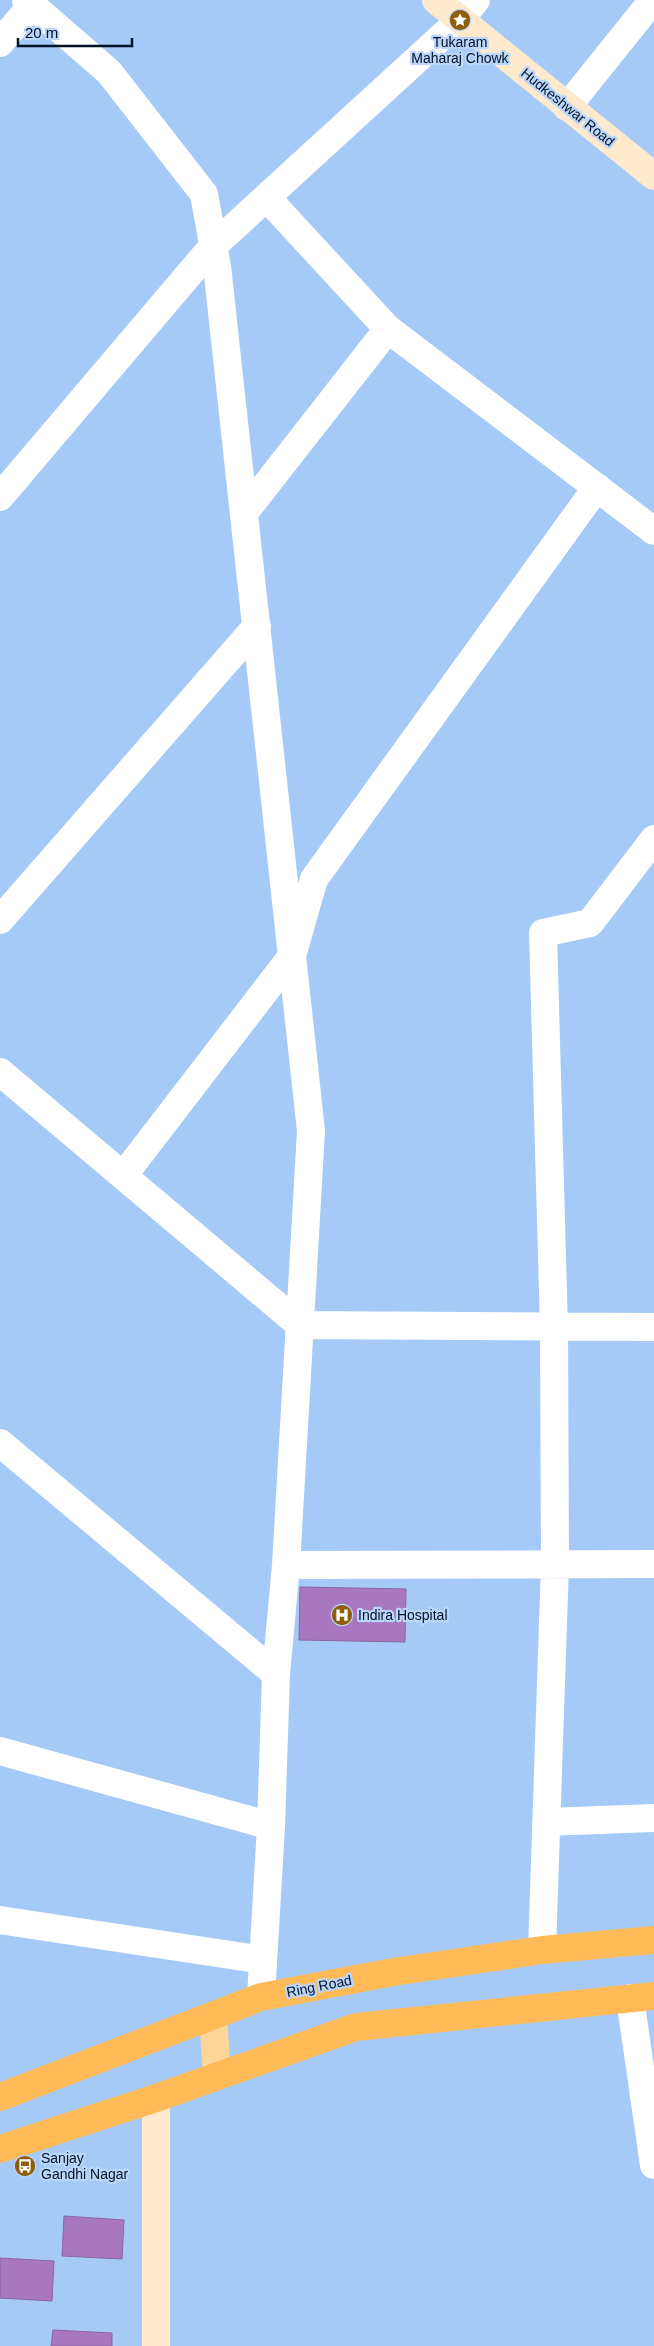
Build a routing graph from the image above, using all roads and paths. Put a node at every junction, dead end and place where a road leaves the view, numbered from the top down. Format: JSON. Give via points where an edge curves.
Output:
{"nodes":[{"id":1,"x":436,"y":0,"type":"edge"},
{"id":2,"x":653,"y":0,"type":"edge"},
{"id":3,"x":29,"y":3,"type":"edge"},
{"id":4,"x":468,"y":10,"type":"edge"},
{"id":5,"x":0,"y":44,"type":"edge"},
{"id":6,"x":567,"y":107,"type":"junction"},
{"id":7,"x":654,"y":176,"type":"edge"},
{"id":8,"x":267,"y":198,"type":"junction"},
{"id":9,"x":213,"y":246,"type":"junction"},
{"id":10,"x":388,"y":329,"type":"junction"},
{"id":11,"x":597,"y":487,"type":"junction"},
{"id":12,"x":0,"y":497,"type":"edge"},
{"id":13,"x":244,"y":513,"type":"junction"},
{"id":14,"x":654,"y":531,"type":"edge"},
{"id":15,"x":256,"y":626,"type":"junction"},
{"id":16,"x":654,"y":839,"type":"edge"},
{"id":17,"x":0,"y":920,"type":"edge"},
{"id":18,"x":292,"y":956,"type":"junction"},
{"id":19,"x":0,"y":1072,"type":"edge"},
{"id":20,"x":123,"y":1176,"type":"junction"},
{"id":21,"x":300,"y":1325,"type":"junction"},
{"id":22,"x":654,"y":1327,"type":"edge"},
{"id":23,"x":554,"y":1328,"type":"junction"},
{"id":24,"x":0,"y":1443,"type":"edge"},
{"id":25,"x":555,"y":1564,"type":"junction"},
{"id":26,"x":654,"y":1564,"type":"edge"},
{"id":27,"x":286,"y":1566,"type":"junction"},
{"id":28,"x":276,"y":1674,"type":"junction"},
{"id":29,"x":0,"y":1751,"type":"edge"},
{"id":30,"x":654,"y":1818,"type":"edge"},
{"id":31,"x":546,"y":1822,"type":"junction"},
{"id":32,"x":271,"y":1826,"type":"junction"},
{"id":33,"x":0,"y":1920,"type":"edge"},
{"id":34,"x":654,"y":1940,"type":"edge"},
{"id":35,"x":542,"y":1950,"type":"junction"},
{"id":36,"x":263,"y":1960,"type":"junction"},
{"id":37,"x":261,"y":1997,"type":"junction"},
{"id":38,"x":642,"y":1997,"type":"edge"},
{"id":39,"x":213,"y":2016,"type":"junction"},
{"id":40,"x":217,"y":2076,"type":"junction"},
{"id":41,"x":0,"y":2097,"type":"edge"},
{"id":42,"x":156,"y":2098,"type":"junction"},
{"id":43,"x":0,"y":2149,"type":"edge"},
{"id":44,"x":654,"y":2165,"type":"edge"},
{"id":45,"x":156,"y":2346,"type":"edge"}],
"edges":[{"from":1,"to":4,"type":"main road","name":"Hudkeshwar Road"},
{"from":2,"to":6,"type":"street"},
{"from":3,"to":5,"type":"street"},
{"from":3,"to":9,"type":"street","via":[[108,72],[204,194]]},
{"from":4,"to":6,"type":"main road","name":"Hudkeshwar Road"},
{"from":4,"to":8,"type":"street"},
{"from":6,"to":7,"type":"main road","name":"Hudkeshwar Road"},
{"from":8,"to":9,"type":"street"},
{"from":8,"to":10,"type":"street"},
{"from":9,"to":12,"type":"street"},
{"from":9,"to":13,"type":"street","via":[[218,266]]},
{"from":10,"to":11,"type":"street"},
{"from":10,"to":13,"type":"street"},
{"from":11,"to":14,"type":"street"},
{"from":11,"to":18,"type":"street","via":[[314,879]]},
{"from":13,"to":15,"type":"street"},
{"from":15,"to":17,"type":"street"},
{"from":15,"to":18,"type":"street"},
{"from":16,"to":23,"type":"street","via":[[590,922],[543,933]]},
{"from":18,"to":20,"type":"street"},
{"from":18,"to":21,"type":"street","via":[[311,1131]]},
{"from":19,"to":20,"type":"street"},
{"from":20,"to":21,"type":"street"},
{"from":21,"to":23,"type":"street"},
{"from":21,"to":27,"type":"street"},
{"from":22,"to":23,"type":"street"},
{"from":23,"to":25,"type":"street"},
{"from":24,"to":28,"type":"street"},
{"from":25,"to":26,"type":"street"},
{"from":25,"to":27,"type":"street"},
{"from":25,"to":31,"type":"street"},
{"from":27,"to":28,"type":"street"},
{"from":28,"to":32,"type":"street"},
{"from":29,"to":32,"type":"street"},
{"from":30,"to":31,"type":"street"},
{"from":31,"to":35,"type":"street"},
{"from":32,"to":36,"type":"street"},
{"from":33,"to":36,"type":"street"},
{"from":34,"to":35,"type":"highway","name":"Ring Road"},
{"from":35,"to":37,"type":"highway","name":"Ring Road","via":[[393,1972]]},
{"from":36,"to":37,"type":"street"},
{"from":37,"to":39,"type":"highway","name":"Ring Road"},
{"from":38,"to":40,"type":"highway","via":[[356,2027]]},
{"from":38,"to":44,"type":"street"},
{"from":39,"to":40,"type":"main road"},
{"from":39,"to":41,"type":"highway","name":"Ring Road"},
{"from":40,"to":42,"type":"highway"},
{"from":42,"to":43,"type":"highway"},
{"from":42,"to":45,"type":"main road"}]}
